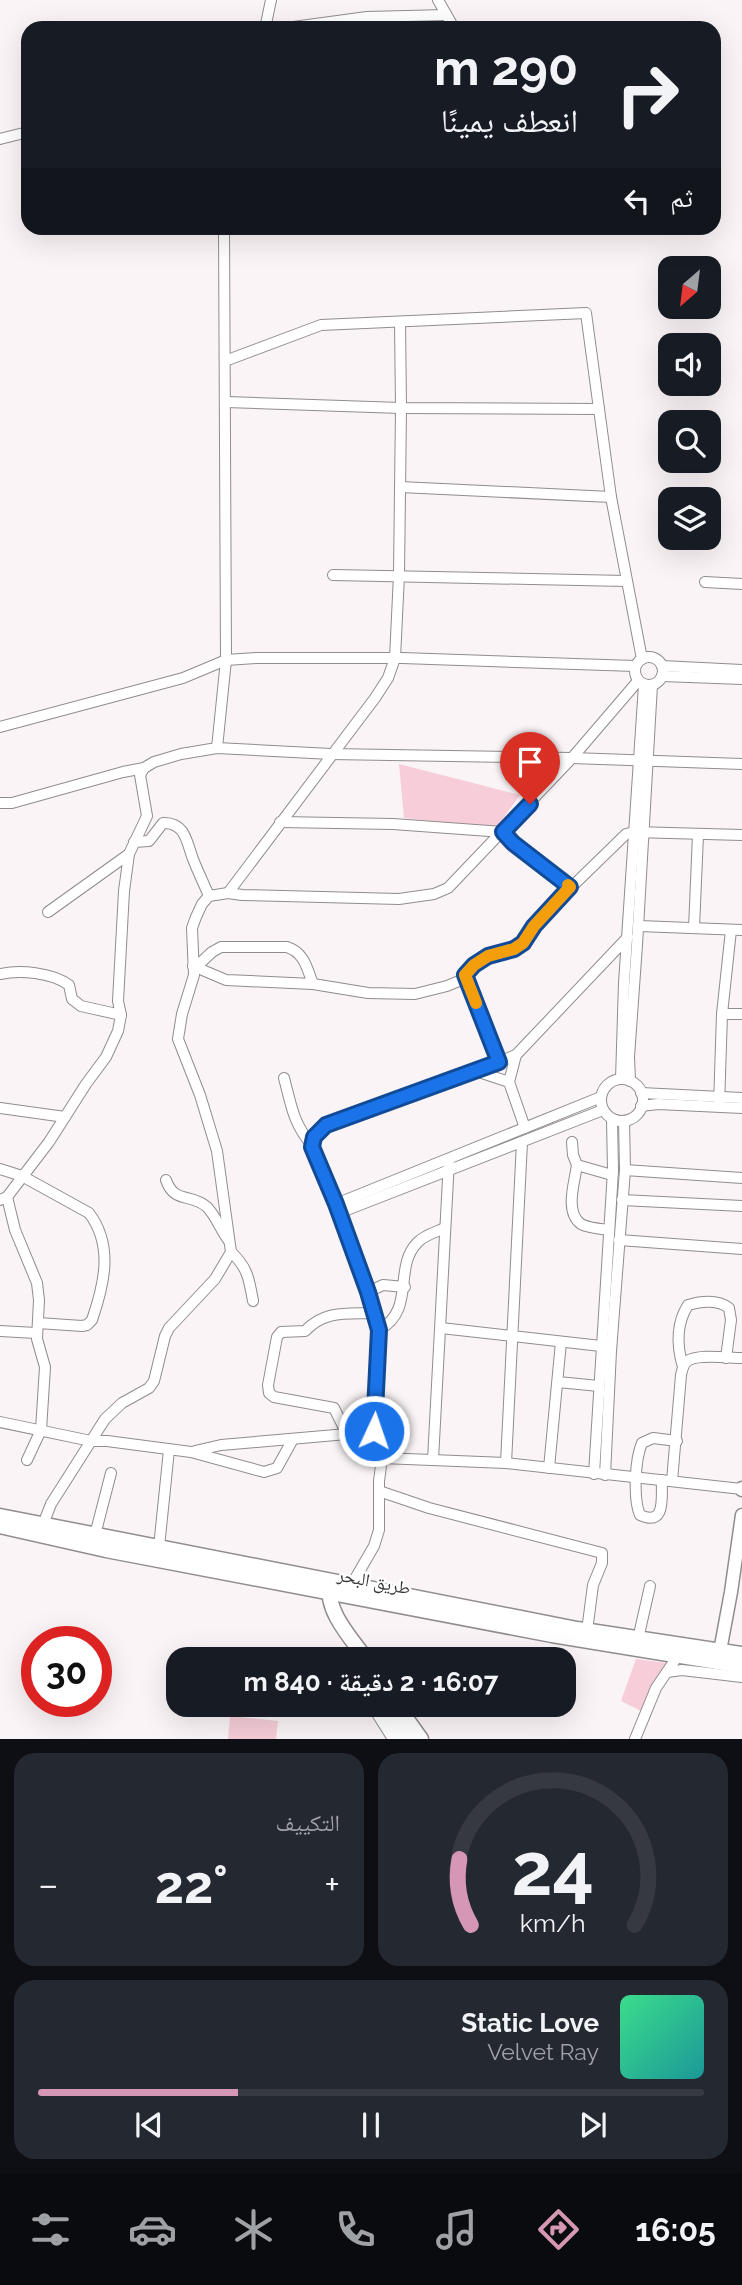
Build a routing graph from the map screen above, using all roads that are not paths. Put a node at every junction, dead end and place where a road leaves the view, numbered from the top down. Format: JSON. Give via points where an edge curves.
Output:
{"nodes":[{"id":1,"x":271,"y":0,"type":"edge"},
{"id":2,"x":438,"y":0,"type":"edge"},
{"id":3,"x":446,"y":15,"type":"junction"},
{"id":4,"x":266,"y":21,"type":"edge"},
{"id":5,"x":338,"y":21,"type":"edge"},
{"id":6,"x":450,"y":21,"type":"edge"},
{"id":7,"x":21,"y":134,"type":"edge"},
{"id":8,"x":0,"y":139,"type":"edge"},
{"id":9,"x":224,"y":235,"type":"edge"},
{"id":10,"x":400,"y":321,"type":"junction"},
{"id":11,"x":225,"y":361,"type":"junction"},
{"id":12,"x":226,"y":402,"type":"junction"},
{"id":13,"x":401,"y":408,"type":"junction"},
{"id":14,"x":599,"y":409,"type":"junction"},
{"id":15,"x":400,"y":487,"type":"junction"},
{"id":16,"x":611,"y":497,"type":"junction"},
{"id":17,"x":333,"y":575,"type":"dead end"},
{"id":18,"x":399,"y":575,"type":"junction"},
{"id":19,"x":626,"y":581,"type":"junction"},
{"id":20,"x":705,"y":582,"type":"dead end"},
{"id":21,"x":742,"y":584,"type":"edge"},
{"id":22,"x":395,"y":658,"type":"junction"},
{"id":23,"x":226,"y":660,"type":"junction"},
{"id":24,"x":639,"y":662,"type":"junction"},
{"id":25,"x":742,"y":670,"type":"edge"},
{"id":26,"x":662,"y":671,"type":"junction"},
{"id":27,"x":725,"y":674,"type":"junction"},
{"id":28,"x":742,"y":679,"type":"edge"},
{"id":29,"x":645,"y":684,"type":"junction"},
{"id":30,"x":0,"y":727,"type":"edge"},
{"id":31,"x":217,"y":748,"type":"junction"},
{"id":32,"x":331,"y":754,"type":"junction"},
{"id":33,"x":572,"y":758,"type":"junction"},
{"id":34,"x":643,"y":762,"type":"junction"},
{"id":35,"x":742,"y":765,"type":"edge"},
{"id":36,"x":145,"y":768,"type":"junction"},
{"id":37,"x":0,"y":803,"type":"edge"},
{"id":38,"x":281,"y":822,"type":"junction"},
{"id":39,"x":503,"y":832,"type":"junction"},
{"id":40,"x":639,"y":832,"type":"junction"},
{"id":41,"x":698,"y":835,"type":"junction"},
{"id":42,"x":742,"y":835,"type":"edge"},
{"id":43,"x":134,"y":842,"type":"junction"},
{"id":44,"x":129,"y":854,"type":"junction"},
{"id":45,"x":570,"y":887,"type":"junction"},
{"id":46,"x":228,"y":893,"type":"junction"},
{"id":47,"x":209,"y":897,"type":"junction"},
{"id":48,"x":48,"y":912,"type":"dead end"},
{"id":49,"x":639,"y":926,"type":"junction"},
{"id":50,"x":694,"y":928,"type":"junction"},
{"id":51,"x":730,"y":930,"type":"junction"},
{"id":52,"x":742,"y":930,"type":"edge"},
{"id":53,"x":628,"y":937,"type":"junction"},
{"id":54,"x":195,"y":967,"type":"junction"},
{"id":55,"x":0,"y":974,"type":"edge"},
{"id":56,"x":465,"y":975,"type":"junction"},
{"id":57,"x":313,"y":985,"type":"junction"},
{"id":58,"x":722,"y":1014,"type":"junction"},
{"id":59,"x":742,"y":1014,"type":"edge"},
{"id":60,"x":121,"y":1015,"type":"junction"},
{"id":61,"x":516,"y":1055,"type":"junction"},
{"id":62,"x":499,"y":1062,"type":"junction"},
{"id":63,"x":476,"y":1071,"type":"junction"},
{"id":64,"x":284,"y":1078,"type":"dead end"},
{"id":65,"x":625,"y":1080,"type":"junction"},
{"id":66,"x":509,"y":1083,"type":"junction"},
{"id":67,"x":641,"y":1093,"type":"junction"},
{"id":68,"x":601,"y":1097,"type":"junction"},
{"id":69,"x":742,"y":1098,"type":"edge"},
{"id":70,"x":719,"y":1101,"type":"junction"},
{"id":71,"x":641,"y":1106,"type":"junction"},
{"id":72,"x":0,"y":1108,"type":"edge"},
{"id":73,"x":742,"y":1108,"type":"edge"},
{"id":74,"x":603,"y":1110,"type":"junction"},
{"id":75,"x":65,"y":1117,"type":"junction"},
{"id":76,"x":612,"y":1119,"type":"junction"},
{"id":77,"x":624,"y":1121,"type":"junction"},
{"id":78,"x":525,"y":1128,"type":"junction"},
{"id":79,"x":523,"y":1142,"type":"junction"},
{"id":80,"x":572,"y":1142,"type":"dead end"},
{"id":81,"x":613,"y":1143,"type":"junction"},
{"id":82,"x":311,"y":1144,"type":"junction"},
{"id":83,"x":625,"y":1144,"type":"junction"},
{"id":84,"x":449,"y":1165,"type":"junction"},
{"id":85,"x":577,"y":1165,"type":"junction"},
{"id":86,"x":0,"y":1169,"type":"edge"},
{"id":87,"x":625,"y":1170,"type":"junction"},
{"id":88,"x":612,"y":1175,"type":"junction"},
{"id":89,"x":22,"y":1176,"type":"junction"},
{"id":90,"x":742,"y":1178,"type":"edge"},
{"id":91,"x":166,"y":1180,"type":"dead end"},
{"id":92,"x":3,"y":1199,"type":"edge"},
{"id":93,"x":622,"y":1200,"type":"junction"},
{"id":94,"x":742,"y":1206,"type":"edge"},
{"id":95,"x":338,"y":1209,"type":"junction"},
{"id":96,"x":446,"y":1228,"type":"junction"},
{"id":97,"x":609,"y":1230,"type":"junction"},
{"id":98,"x":620,"y":1240,"type":"junction"},
{"id":99,"x":230,"y":1247,"type":"junction"},
{"id":100,"x":742,"y":1249,"type":"edge"},
{"id":101,"x":405,"y":1287,"type":"junction"},
{"id":102,"x":368,"y":1292,"type":"junction"},
{"id":103,"x":253,"y":1301,"type":"dead end"},
{"id":104,"x":374,"y":1313,"type":"junction"},
{"id":105,"x":37,"y":1328,"type":"junction"},
{"id":106,"x":441,"y":1328,"type":"junction"},
{"id":107,"x":379,"y":1330,"type":"junction"},
{"id":108,"x":0,"y":1331,"type":"edge"},
{"id":109,"x":514,"y":1336,"type":"junction"},
{"id":110,"x":561,"y":1342,"type":"junction"},
{"id":111,"x":601,"y":1346,"type":"junction"},
{"id":112,"x":726,"y":1358,"type":"junction"},
{"id":113,"x":742,"y":1358,"type":"edge"},
{"id":114,"x":683,"y":1367,"type":"junction"},
{"id":115,"x":558,"y":1382,"type":"junction"},
{"id":116,"x":600,"y":1386,"type":"junction"},
{"id":117,"x":0,"y":1422,"type":"edge"},
{"id":118,"x":41,"y":1430,"type":"junction"},
{"id":119,"x":374,"y":1431,"type":"junction"},
{"id":120,"x":347,"y":1434,"type":"junction"},
{"id":121,"x":293,"y":1439,"type":"junction"},
{"id":122,"x":91,"y":1441,"type":"junction"},
{"id":123,"x":677,"y":1441,"type":"junction"},
{"id":124,"x":169,"y":1450,"type":"junction"},
{"id":125,"x":191,"y":1452,"type":"junction"},
{"id":126,"x":382,"y":1458,"type":"junction"},
{"id":127,"x":27,"y":1460,"type":"dead end"},
{"id":128,"x":433,"y":1460,"type":"junction"},
{"id":129,"x":506,"y":1463,"type":"junction"},
{"id":130,"x":548,"y":1468,"type":"junction"},
{"id":131,"x":111,"y":1473,"type":"dead end"},
{"id":132,"x":599,"y":1474,"type":"junction"},
{"id":133,"x":637,"y":1478,"type":"junction"},
{"id":134,"x":667,"y":1481,"type":"junction"},
{"id":135,"x":742,"y":1489,"type":"edge"},
{"id":136,"x":379,"y":1491,"type":"junction"},
{"id":137,"x":742,"y":1515,"type":"edge"},
{"id":138,"x":0,"y":1516,"type":"edge"},
{"id":139,"x":0,"y":1527,"type":"edge"},
{"id":140,"x":41,"y":1530,"type":"junction"},
{"id":141,"x":103,"y":1541,"type":"junction"},
{"id":142,"x":159,"y":1547,"type":"junction"},
{"id":143,"x":281,"y":1577,"type":"junction"},
{"id":144,"x":352,"y":1584,"type":"junction"},
{"id":145,"x":330,"y":1586,"type":"junction"},
{"id":146,"x":650,"y":1586,"type":"dead end"},
{"id":147,"x":314,"y":1589,"type":"junction"},
{"id":148,"x":737,"y":1590,"type":"edge"},
{"id":149,"x":587,"y":1631,"type":"junction"},
{"id":150,"x":638,"y":1639,"type":"junction"},
{"id":151,"x":347,"y":1647,"type":"edge"},
{"id":152,"x":358,"y":1647,"type":"edge"},
{"id":153,"x":720,"y":1651,"type":"junction"},
{"id":154,"x":742,"y":1654,"type":"edge"},
{"id":155,"x":677,"y":1657,"type":"junction"},
{"id":156,"x":703,"y":1666,"type":"junction"},
{"id":157,"x":742,"y":1666,"type":"edge"},
{"id":158,"x":667,"y":1672,"type":"junction"},
{"id":159,"x":742,"y":1677,"type":"edge"},
{"id":160,"x":379,"y":1717,"type":"edge"},
{"id":161,"x":393,"y":1717,"type":"edge"},
{"id":162,"x":405,"y":1717,"type":"edge"},
{"id":163,"x":393,"y":1739,"type":"edge"},
{"id":164,"x":407,"y":1739,"type":"edge"},
{"id":165,"x":421,"y":1739,"type":"edge"},
{"id":166,"x":635,"y":1739,"type":"edge"}],
"edges":[{"from":1,"to":4,"type":"street"},
{"from":2,"to":3,"type":"street"},
{"from":3,"to":5,"type":"street"},
{"from":3,"to":6,"type":"street"},
{"from":7,"to":8,"type":"street"},
{"from":9,"to":11,"type":"street"},
{"from":10,"to":11,"type":"street","via":[[321,325]]},
{"from":10,"to":13,"type":"street"},
{"from":10,"to":14,"type":"street","via":[[586,313]]},
{"from":11,"to":12,"type":"street"},
{"from":12,"to":13,"type":"street"},
{"from":12,"to":23,"type":"street"},
{"from":13,"to":14,"type":"street"},
{"from":13,"to":15,"type":"street"},
{"from":14,"to":16,"type":"street"},
{"from":15,"to":16,"type":"street"},
{"from":15,"to":18,"type":"street"},
{"from":16,"to":19,"type":"street"},
{"from":17,"to":18,"type":"street"},
{"from":18,"to":19,"type":"street"},
{"from":18,"to":22,"type":"street"},
{"from":19,"to":24,"type":"street"},
{"from":20,"to":21,"type":"street"},
{"from":22,"to":23,"type":"street"},
{"from":22,"to":24,"type":"street"},
{"from":22,"to":32,"type":"street","via":[[388,678]]},
{"from":23,"to":30,"type":"street","via":[[183,678]]},
{"from":23,"to":31,"type":"street"},
{"from":24,"to":26,"type":"street","via":[[646,657],[656,659]]},
{"from":24,"to":29,"type":"street","via":[[634,671]]},
{"from":25,"to":27,"type":"street"},
{"from":26,"to":27,"type":"street"},
{"from":26,"to":29,"type":"street","via":[[656,684]]},
{"from":27,"to":28,"type":"street"},
{"from":29,"to":33,"type":"street"},
{"from":29,"to":34,"type":"street"},
{"from":31,"to":32,"type":"street"},
{"from":31,"to":36,"type":"street","via":[[181,754]]},
{"from":32,"to":33,"type":"street"},
{"from":32,"to":38,"type":"street"},
{"from":33,"to":34,"type":"street"},
{"from":33,"to":39,"type":"street"},
{"from":34,"to":35,"type":"street"},
{"from":34,"to":40,"type":"street"},
{"from":36,"to":37,"type":"street"},
{"from":36,"to":43,"type":"street","via":[[140,775],[147,816]]},
{"from":38,"to":39,"type":"street"},
{"from":38,"to":46,"type":"street"},
{"from":39,"to":45,"type":"street"},
{"from":39,"to":46,"type":"street","via":[[457,881],[434,894],[399,899]]},
{"from":40,"to":41,"type":"street"},
{"from":40,"to":45,"type":"street","via":[[620,838]]},
{"from":40,"to":49,"type":"street"},
{"from":40,"to":53,"type":"street"},
{"from":41,"to":42,"type":"street"},
{"from":41,"to":50,"type":"street"},
{"from":43,"to":44,"type":"street"},
{"from":43,"to":47,"type":"street","via":[[149,841],[163,823],[174,825],[190,844]]},
{"from":44,"to":48,"type":"street"},
{"from":44,"to":60,"type":"street","via":[[118,1001]]},
{"from":45,"to":56,"type":"street","via":[[523,943],[488,956]]},
{"from":46,"to":47,"type":"street"},
{"from":47,"to":54,"type":"street","via":[[192,929]]},
{"from":49,"to":50,"type":"street"},
{"from":49,"to":65,"type":"street"},
{"from":50,"to":51,"type":"street"},
{"from":51,"to":52,"type":"street"},
{"from":51,"to":58,"type":"street"},
{"from":53,"to":61,"type":"street"},
{"from":53,"to":65,"type":"street","via":[[620,1058]]},
{"from":54,"to":57,"type":"street","via":[[226,980]]},
{"from":54,"to":57,"type":"street","via":[[221,947],[288,947],[303,958]]},
{"from":54,"to":99,"type":"street","via":[[178,1039],[216,1151]]},
{"from":55,"to":60,"type":"street","via":[[18,971],[58,980],[69,985],[72,999],[81,1006]]},
{"from":56,"to":57,"type":"street","via":[[454,984],[415,995]]},
{"from":56,"to":62,"type":"street"},
{"from":58,"to":59,"type":"street"},
{"from":58,"to":70,"type":"street"},
{"from":60,"to":75,"type":"street","via":[[106,1057]]},
{"from":61,"to":62,"type":"street"},
{"from":61,"to":66,"type":"street"},
{"from":62,"to":63,"type":"street"},
{"from":63,"to":66,"type":"street"},
{"from":63,"to":82,"type":"street","via":[[326,1125]]},
{"from":64,"to":82,"type":"street","via":[[295,1120]]},
{"from":65,"to":67,"type":"street"},
{"from":65,"to":68,"type":"street","via":[[608,1084]]},
{"from":66,"to":78,"type":"street"},
{"from":67,"to":70,"type":"street"},
{"from":67,"to":71,"type":"street"},
{"from":68,"to":74,"type":"street"},
{"from":68,"to":78,"type":"street"},
{"from":69,"to":70,"type":"street"},
{"from":70,"to":71,"type":"street"},
{"from":70,"to":73,"type":"street"},
{"from":71,"to":77,"type":"street","via":[[635,1116]]},
{"from":72,"to":75,"type":"street"},
{"from":74,"to":76,"type":"street"},
{"from":74,"to":79,"type":"street"},
{"from":75,"to":89,"type":"street"},
{"from":76,"to":77,"type":"street"},
{"from":76,"to":81,"type":"street"},
{"from":77,"to":83,"type":"street"},
{"from":78,"to":84,"type":"street"},
{"from":79,"to":84,"type":"street"},
{"from":79,"to":109,"type":"street"},
{"from":80,"to":85,"type":"street"},
{"from":81,"to":83,"type":"street"},
{"from":81,"to":88,"type":"street"},
{"from":82,"to":95,"type":"street"},
{"from":83,"to":87,"type":"street"},
{"from":84,"to":95,"type":"street"},
{"from":84,"to":96,"type":"street"},
{"from":85,"to":88,"type":"street"},
{"from":85,"to":97,"type":"street","via":[[574,1215],[582,1224]]},
{"from":86,"to":89,"type":"street"},
{"from":87,"to":90,"type":"street"},
{"from":87,"to":93,"type":"street"},
{"from":88,"to":97,"type":"street"},
{"from":89,"to":92,"type":"street"},
{"from":89,"to":105,"type":"street","via":[[89,1213],[101,1238],[106,1270],[90,1322]]},
{"from":91,"to":99,"type":"street","via":[[176,1195],[208,1208]]},
{"from":92,"to":105,"type":"street","via":[[37,1283]]},
{"from":93,"to":94,"type":"street"},
{"from":93,"to":98,"type":"street"},
{"from":95,"to":102,"type":"street"},
{"from":96,"to":101,"type":"street","via":[[415,1245]]},
{"from":96,"to":106,"type":"street"},
{"from":97,"to":111,"type":"street"},
{"from":98,"to":100,"type":"street"},
{"from":98,"to":132,"type":"street"},
{"from":99,"to":103,"type":"street","via":[[248,1274]]},
{"from":99,"to":122,"type":"street","via":[[215,1279],[169,1328],[149,1388],[122,1403]]},
{"from":101,"to":102,"type":"street","via":[[383,1285]]},
{"from":101,"to":107,"type":"street","via":[[397,1313]]},
{"from":102,"to":104,"type":"street"},
{"from":104,"to":107,"type":"street"},
{"from":104,"to":120,"type":"street","via":[[325,1316],[305,1331],[281,1332],[277,1337],[269,1394],[334,1408]]},
{"from":105,"to":108,"type":"street"},
{"from":105,"to":118,"type":"street","via":[[45,1367]]},
{"from":106,"to":109,"type":"street"},
{"from":106,"to":128,"type":"street"},
{"from":107,"to":119,"type":"street"},
{"from":109,"to":110,"type":"street"},
{"from":109,"to":129,"type":"street"},
{"from":110,"to":111,"type":"street"},
{"from":110,"to":115,"type":"street"},
{"from":111,"to":116,"type":"street"},
{"from":112,"to":113,"type":"street"},
{"from":112,"to":114,"type":"street","via":[[689,1359]]},
{"from":112,"to":114,"type":"street","via":[[729,1308],[720,1303],[695,1303],[684,1312],[677,1339]]},
{"from":114,"to":123,"type":"street"},
{"from":115,"to":116,"type":"street"},
{"from":115,"to":130,"type":"street"},
{"from":116,"to":132,"type":"street"},
{"from":117,"to":118,"type":"street"},
{"from":118,"to":122,"type":"street"},
{"from":118,"to":127,"type":"street"},
{"from":119,"to":120,"type":"street","via":[[358,1441]]},
{"from":119,"to":126,"type":"street"},
{"from":120,"to":121,"type":"street"},
{"from":121,"to":125,"type":"street"},
{"from":121,"to":125,"type":"street","via":[[277,1468],[268,1472]]},
{"from":122,"to":124,"type":"street"},
{"from":122,"to":140,"type":"street","via":[[51,1504]]},
{"from":123,"to":133,"type":"street","via":[[653,1438],[642,1443]]},
{"from":123,"to":134,"type":"street"},
{"from":124,"to":125,"type":"street"},
{"from":124,"to":142,"type":"street"},
{"from":126,"to":128,"type":"street"},
{"from":126,"to":136,"type":"street"},
{"from":128,"to":129,"type":"street"},
{"from":129,"to":130,"type":"street"},
{"from":130,"to":132,"type":"street"},
{"from":131,"to":141,"type":"street"},
{"from":132,"to":133,"type":"street"},
{"from":133,"to":134,"type":"street"},
{"from":133,"to":134,"type":"street","via":[[637,1505],[646,1518],[655,1517],[662,1507]]},
{"from":134,"to":135,"type":"street"},
{"from":136,"to":144,"type":"street","via":[[377,1537]]},
{"from":136,"to":149,"type":"street","via":[[601,1553]]},
{"from":137,"to":148,"type":"main road"},
{"from":138,"to":140,"type":"highway","name":"طريق البحر"},
{"from":139,"to":140,"type":"highway","name":"طريق البحر"},
{"from":140,"to":141,"type":"highway","name":"طريق البحر"},
{"from":141,"to":142,"type":"highway","name":"طريق البحر"},
{"from":141,"to":143,"type":"highway","name":"طريق البحر"},
{"from":142,"to":143,"type":"highway","name":"طريق البحر"},
{"from":143,"to":145,"type":"highway","name":"طريق البحر"},
{"from":143,"to":147,"type":"highway","name":"طريق البحر"},
{"from":144,"to":145,"type":"highway","name":"طريق البحر"},
{"from":144,"to":149,"type":"highway","name":"طريق البحر"},
{"from":145,"to":147,"type":"highway","name":"طريق البحر"},
{"from":145,"to":152,"type":"highway","via":[[341,1623]]},
{"from":145,"to":155,"type":"highway","name":"طريق البحر","via":[[551,1635]]},
{"from":146,"to":150,"type":"street"},
{"from":147,"to":151,"type":"highway"},
{"from":148,"to":153,"type":"main road"},
{"from":149,"to":150,"type":"highway","name":"طريق البحر"},
{"from":150,"to":153,"type":"highway","name":"طريق البحر"},
{"from":153,"to":154,"type":"highway","name":"طريق البحر"},
{"from":155,"to":156,"type":"highway","name":"طريق البحر"},
{"from":155,"to":158,"type":"street"},
{"from":156,"to":157,"type":"highway","name":"طريق البحر"},
{"from":156,"to":158,"type":"street"},
{"from":156,"to":159,"type":"street"},
{"from":158,"to":166,"type":"street"},
{"from":160,"to":163,"type":"street"},
{"from":161,"to":164,"type":"highway"},
{"from":162,"to":165,"type":"highway"}]}
